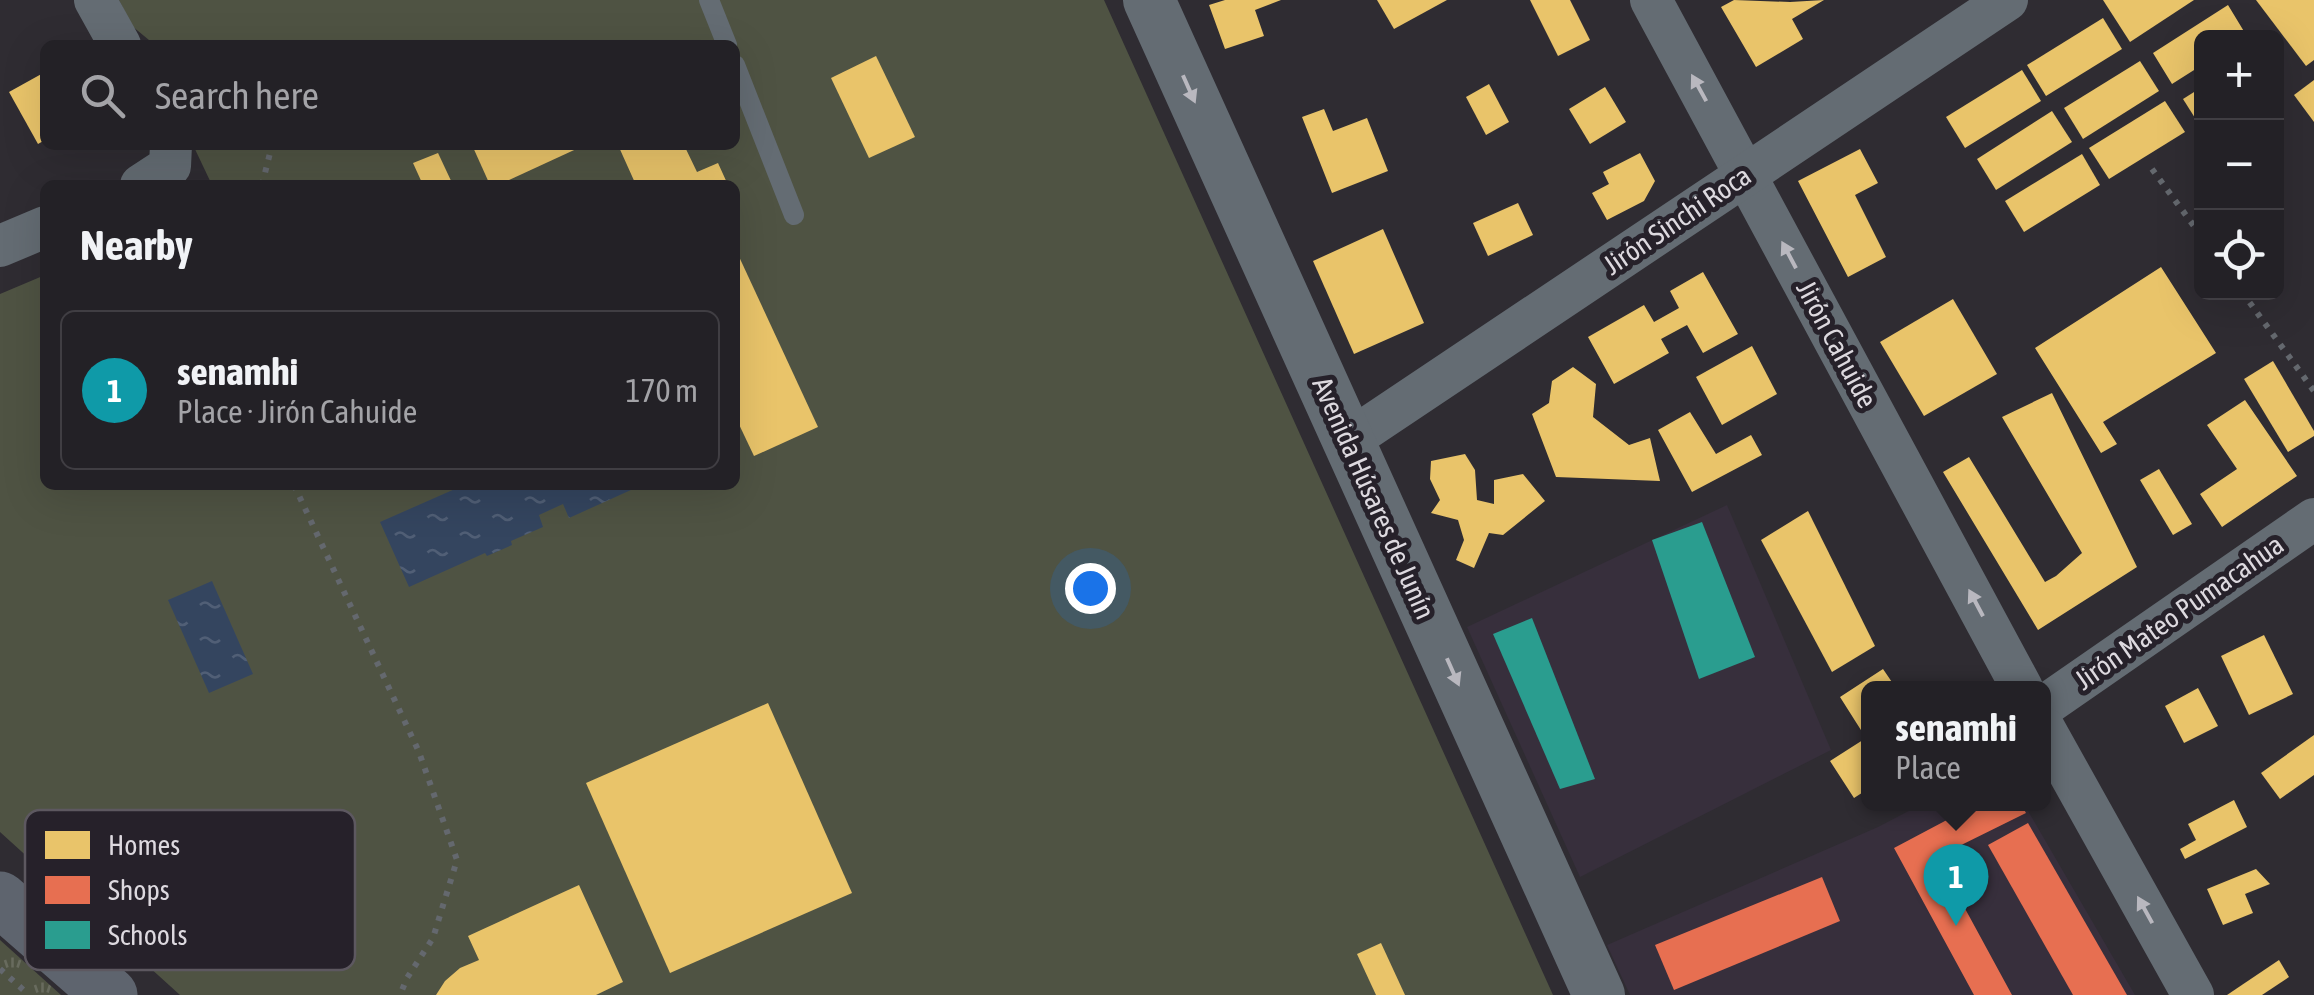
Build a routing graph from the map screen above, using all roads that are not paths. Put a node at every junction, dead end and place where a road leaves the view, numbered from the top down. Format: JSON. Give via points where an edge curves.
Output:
{"nodes":[{"id":1,"x":95,"y":0,"type":"edge"},
{"id":2,"x":710,"y":0,"type":"edge"},
{"id":3,"x":1149,"y":0,"type":"edge"},
{"id":4,"x":1650,"y":0,"type":"edge"},
{"id":5,"x":2007,"y":0,"type":"edge"},
{"id":6,"x":117,"y":40,"type":"edge"},
{"id":7,"x":725,"y":40,"type":"edge"},
{"id":8,"x":740,"y":78,"type":"edge"},
{"id":9,"x":1746,"y":174,"type":"junction"},
{"id":10,"x":794,"y":215,"type":"dead end"},
{"id":11,"x":40,"y":229,"type":"edge"},
{"id":12,"x":0,"y":246,"type":"edge"},
{"id":13,"x":1348,"y":441,"type":"junction"},
{"id":14,"x":2314,"y":519,"type":"edge"},
{"id":15,"x":2018,"y":681,"type":"edge"},
{"id":16,"x":2051,"y":701,"type":"edge"},
{"id":17,"x":2051,"y":741,"type":"edge"},
{"id":18,"x":0,"y":899,"type":"edge"},
{"id":19,"x":25,"y":921,"type":"edge"},
{"id":20,"x":81,"y":970,"type":"edge"},
{"id":21,"x":1589,"y":992,"type":"edge"},
{"id":22,"x":110,"y":995,"type":"edge"},
{"id":23,"x":2193,"y":995,"type":"edge"}],
"edges":[{"from":1,"to":6,"type":"street"},
{"from":2,"to":7,"type":"lane"},
{"from":3,"to":13,"type":"street","name":"Avenida Húsares de Junín","one_way":true},
{"from":9,"to":4,"type":"street","name":"Jirón Cahuide","one_way":true},
{"from":5,"to":9,"type":"street","name":"Jirón Sinchi Roca"},
{"from":8,"to":10,"type":"lane"},
{"from":9,"to":13,"type":"street","name":"Jirón Sinchi Roca"},
{"from":15,"to":9,"type":"street","name":"Jirón Cahuide","one_way":true},
{"from":11,"to":12,"type":"street"},
{"from":13,"to":21,"type":"street","name":"Avenida Húsares de Junín","one_way":true},
{"from":14,"to":16,"type":"street","name":"Jirón Mateo Pumacahua"},
{"from":23,"to":17,"type":"street","one_way":true},
{"from":18,"to":19,"type":"main road"},
{"from":20,"to":22,"type":"main road"}]}
